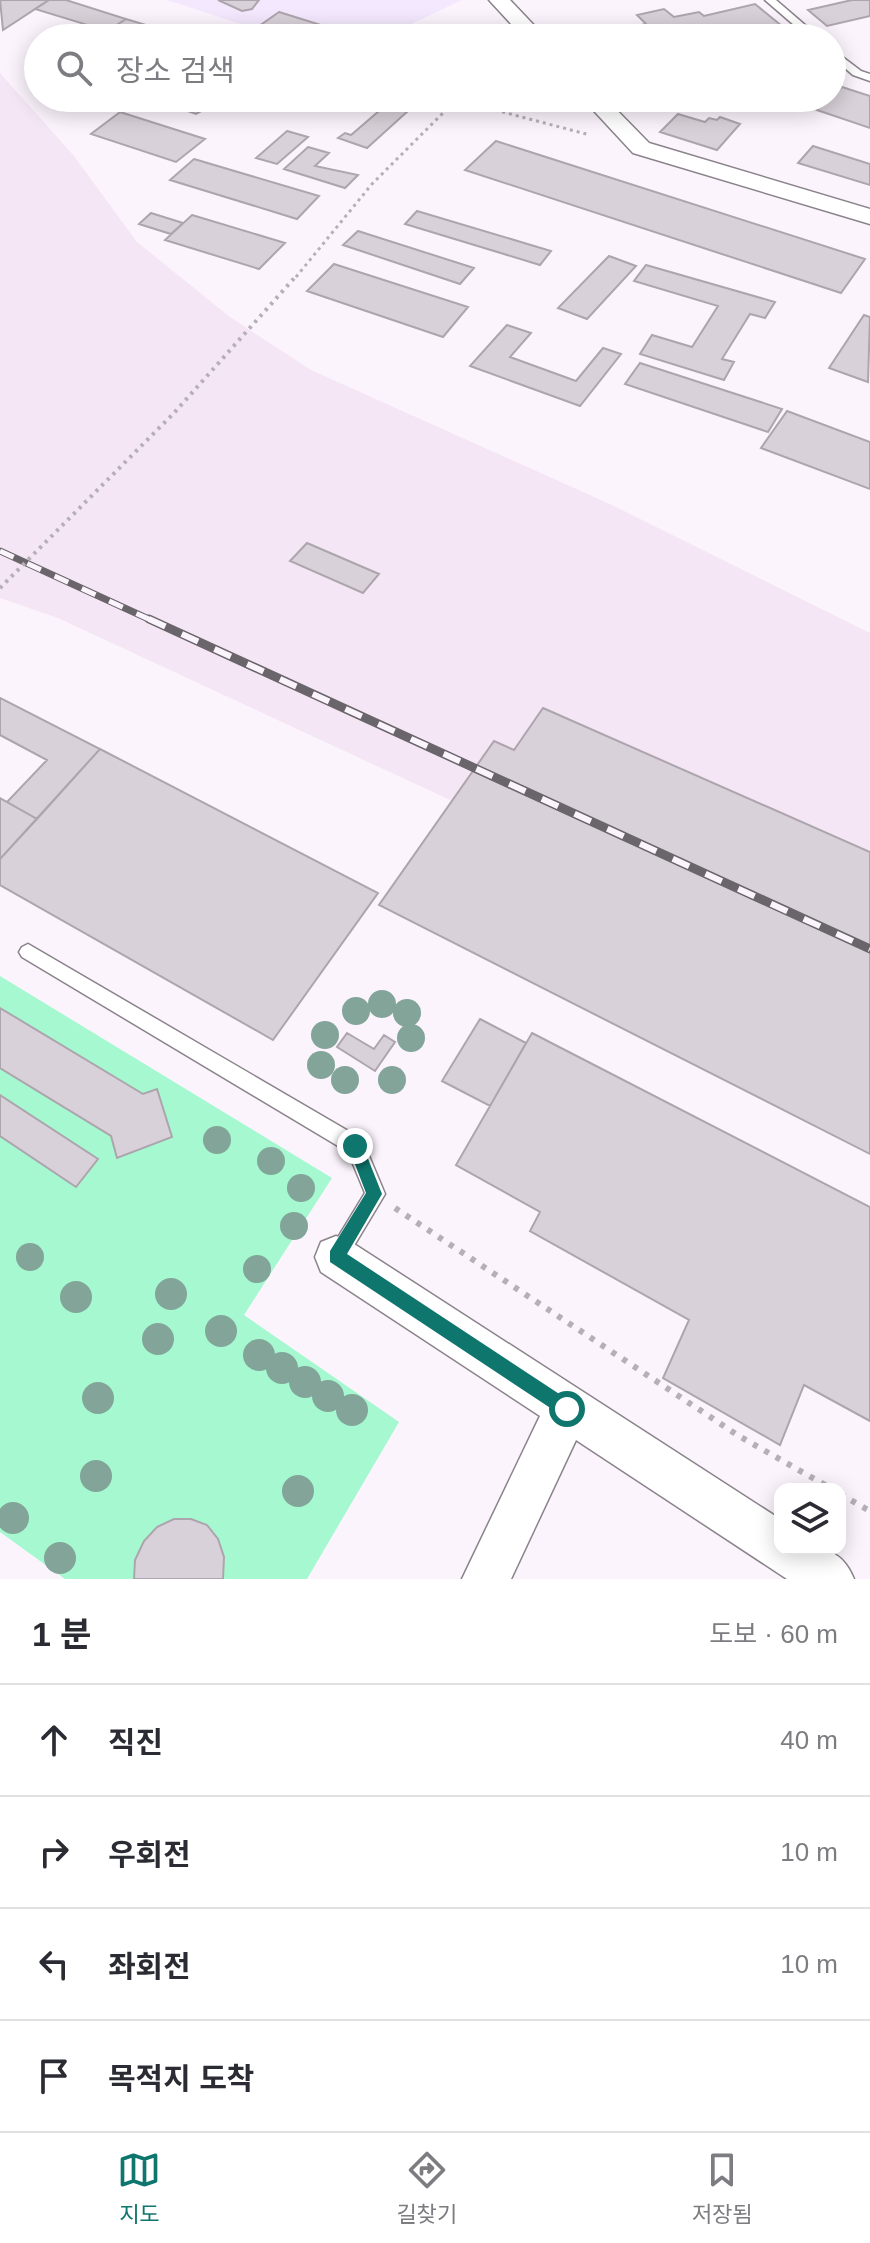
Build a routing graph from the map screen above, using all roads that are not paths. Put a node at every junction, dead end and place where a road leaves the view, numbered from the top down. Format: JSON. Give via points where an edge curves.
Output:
{"nodes":[{"id":1,"x":499,"y":0,"type":"edge"},
{"id":2,"x":770,"y":0,"type":"edge"},
{"id":3,"x":522,"y":24,"type":"edge"},
{"id":4,"x":798,"y":24,"type":"edge"},
{"id":5,"x":846,"y":64,"type":"edge"},
{"id":6,"x":870,"y":78,"type":"edge"},
{"id":7,"x":606,"y":112,"type":"edge"},
{"id":8,"x":870,"y":217,"type":"edge"},
{"id":9,"x":28,"y":952,"type":"dead end"},
{"id":10,"x":336,"y":1257,"type":"joint"},
{"id":11,"x":567,"y":1409,"type":"junction"},
{"id":12,"x":774,"y":1543,"type":"edge"},
{"id":13,"x":793,"y":1555,"type":"edge"},
{"id":14,"x":486,"y":1579,"type":"edge"},
{"id":15,"x":830,"y":1579,"type":"edge"}],
"edges":[{"from":1,"to":3,"type":"street"},
{"from":2,"to":4,"type":"lane"},
{"from":5,"to":6,"type":"lane"},
{"from":7,"to":8,"type":"street","via":[[641,148]]},
{"from":9,"to":10,"type":"lane","via":[[355,1146],[375,1194]]},
{"from":10,"to":11,"type":"street"},
{"from":11,"to":12,"type":"street"},
{"from":11,"to":14,"type":"street"},
{"from":13,"to":15,"type":"street"}]}
